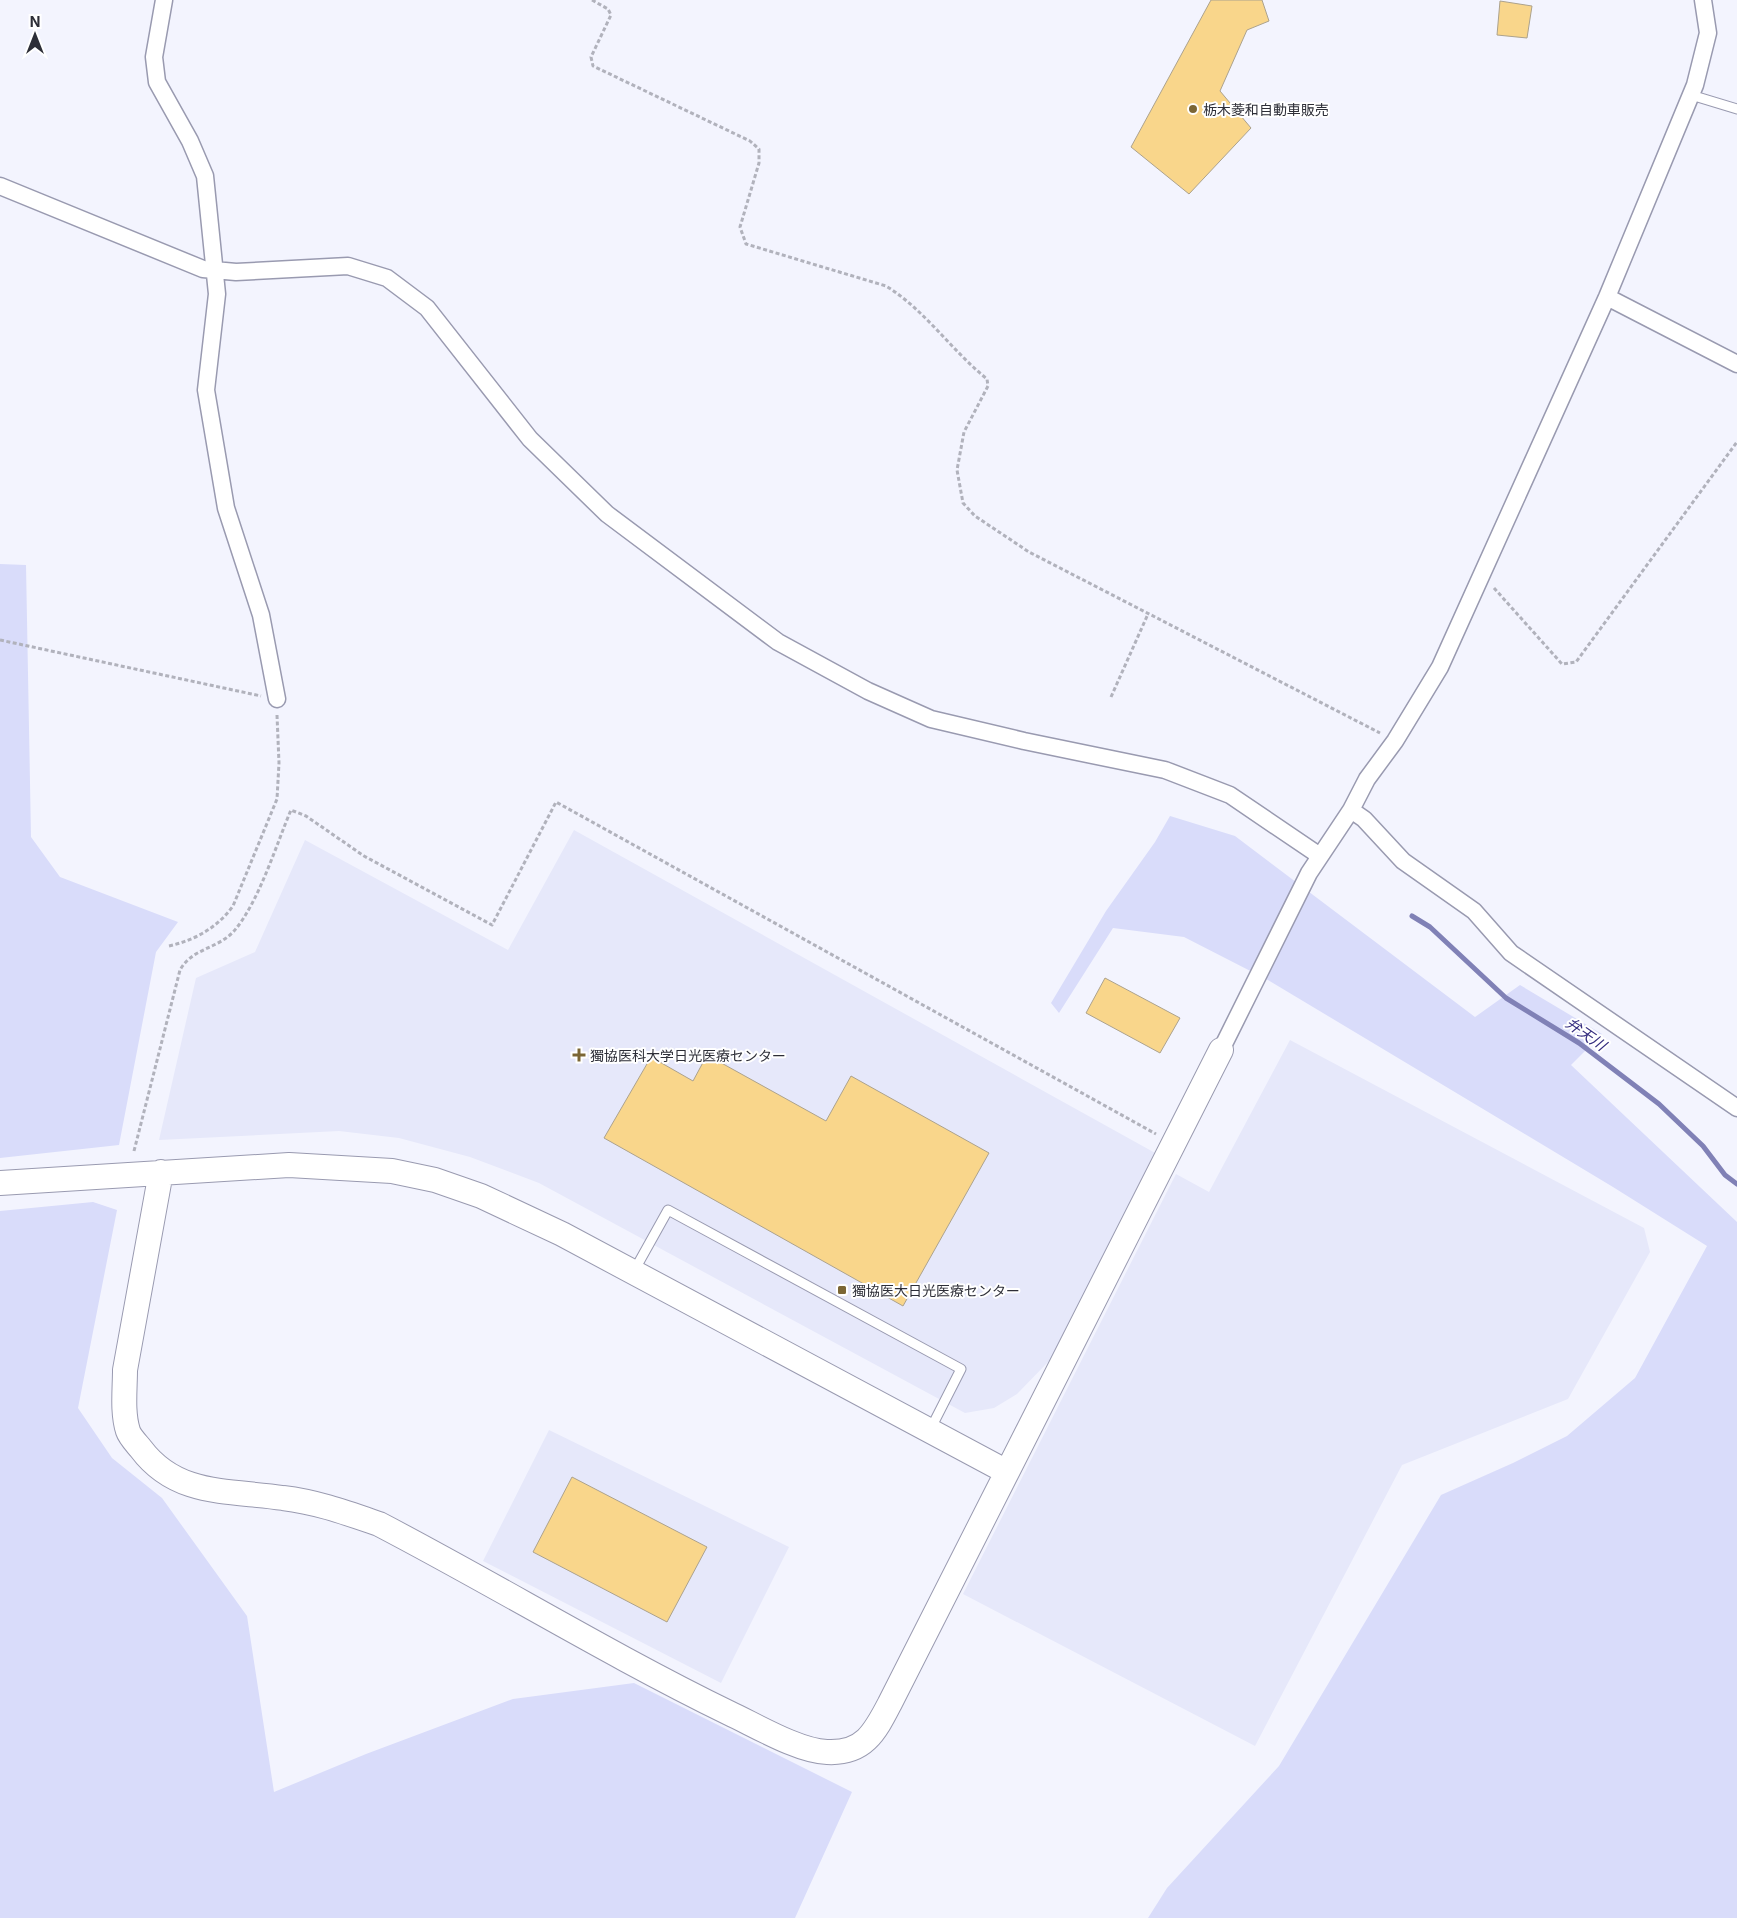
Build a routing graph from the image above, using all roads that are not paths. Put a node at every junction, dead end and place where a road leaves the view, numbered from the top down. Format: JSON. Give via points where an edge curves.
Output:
{"nodes":[{"id":1,"x":164,"y":0,"type":"edge"},
{"id":2,"x":1703,"y":0,"type":"edge"},
{"id":3,"x":1691,"y":95,"type":"junction"},
{"id":4,"x":1737,"y":109,"type":"edge"},
{"id":5,"x":0,"y":186,"type":"edge"},
{"id":6,"x":214,"y":270,"type":"junction"},
{"id":7,"x":1607,"y":296,"type":"junction"},
{"id":8,"x":1737,"y":364,"type":"edge"},
{"id":9,"x":276,"y":699,"type":"road end"},
{"id":10,"x":1351,"y":810,"type":"junction"},
{"id":11,"x":1320,"y":856,"type":"junction"},
{"id":12,"x":1221,"y":1050,"type":"joint"},
{"id":13,"x":1737,"y":1108,"type":"edge"},
{"id":14,"x":161,"y":1172,"type":"junction"},
{"id":15,"x":0,"y":1184,"type":"edge"},
{"id":16,"x":633,"y":1273,"type":"junction"},
{"id":17,"x":930,"y":1430,"type":"junction"},
{"id":18,"x":1007,"y":1472,"type":"junction"}],
"edges":[{"from":1,"to":6,"type":"street","via":[[154,57],[157,82],[190,141],[205,176]]},
{"from":2,"to":3,"type":"street","via":[[1708,33]]},
{"from":3,"to":4,"type":"lane"},
{"from":3,"to":7,"type":"street"},
{"from":5,"to":6,"type":"street","via":[[180,260]]},
{"from":6,"to":9,"type":"street","via":[[217,294],[206,390],[226,508],[261,615]]},
{"from":6,"to":11,"type":"street","via":[[236,272],[348,266],[387,278],[427,308],[530,439],[607,514],[778,642],[868,691],[931,719],[1164,770],[1230,795]]},
{"from":7,"to":8,"type":"street"},
{"from":7,"to":10,"type":"street","via":[[1440,667],[1395,741],[1367,779]]},
{"from":10,"to":11,"type":"street"},
{"from":10,"to":13,"type":"street","via":[[1364,819],[1403,861],[1474,911],[1511,953]]},
{"from":11,"to":12,"type":"street"},
{"from":12,"to":18,"type":"street"},
{"from":14,"to":15,"type":"street"},
{"from":14,"to":16,"type":"street","via":[[289,1165],[392,1171],[435,1180],[481,1196]]},
{"from":14,"to":18,"type":"street","via":[[125,1370],[128,1432],[150,1461],[182,1483],[221,1492],[284,1498],[330,1507],[379,1524],[665,1681],[791,1743],[825,1752],[844,1751],[860,1746],[873,1735]]},
{"from":16,"to":17,"type":"street"},
{"from":16,"to":17,"type":"lane","via":[[668,1210],[961,1369]]},
{"from":17,"to":18,"type":"street"}]}
